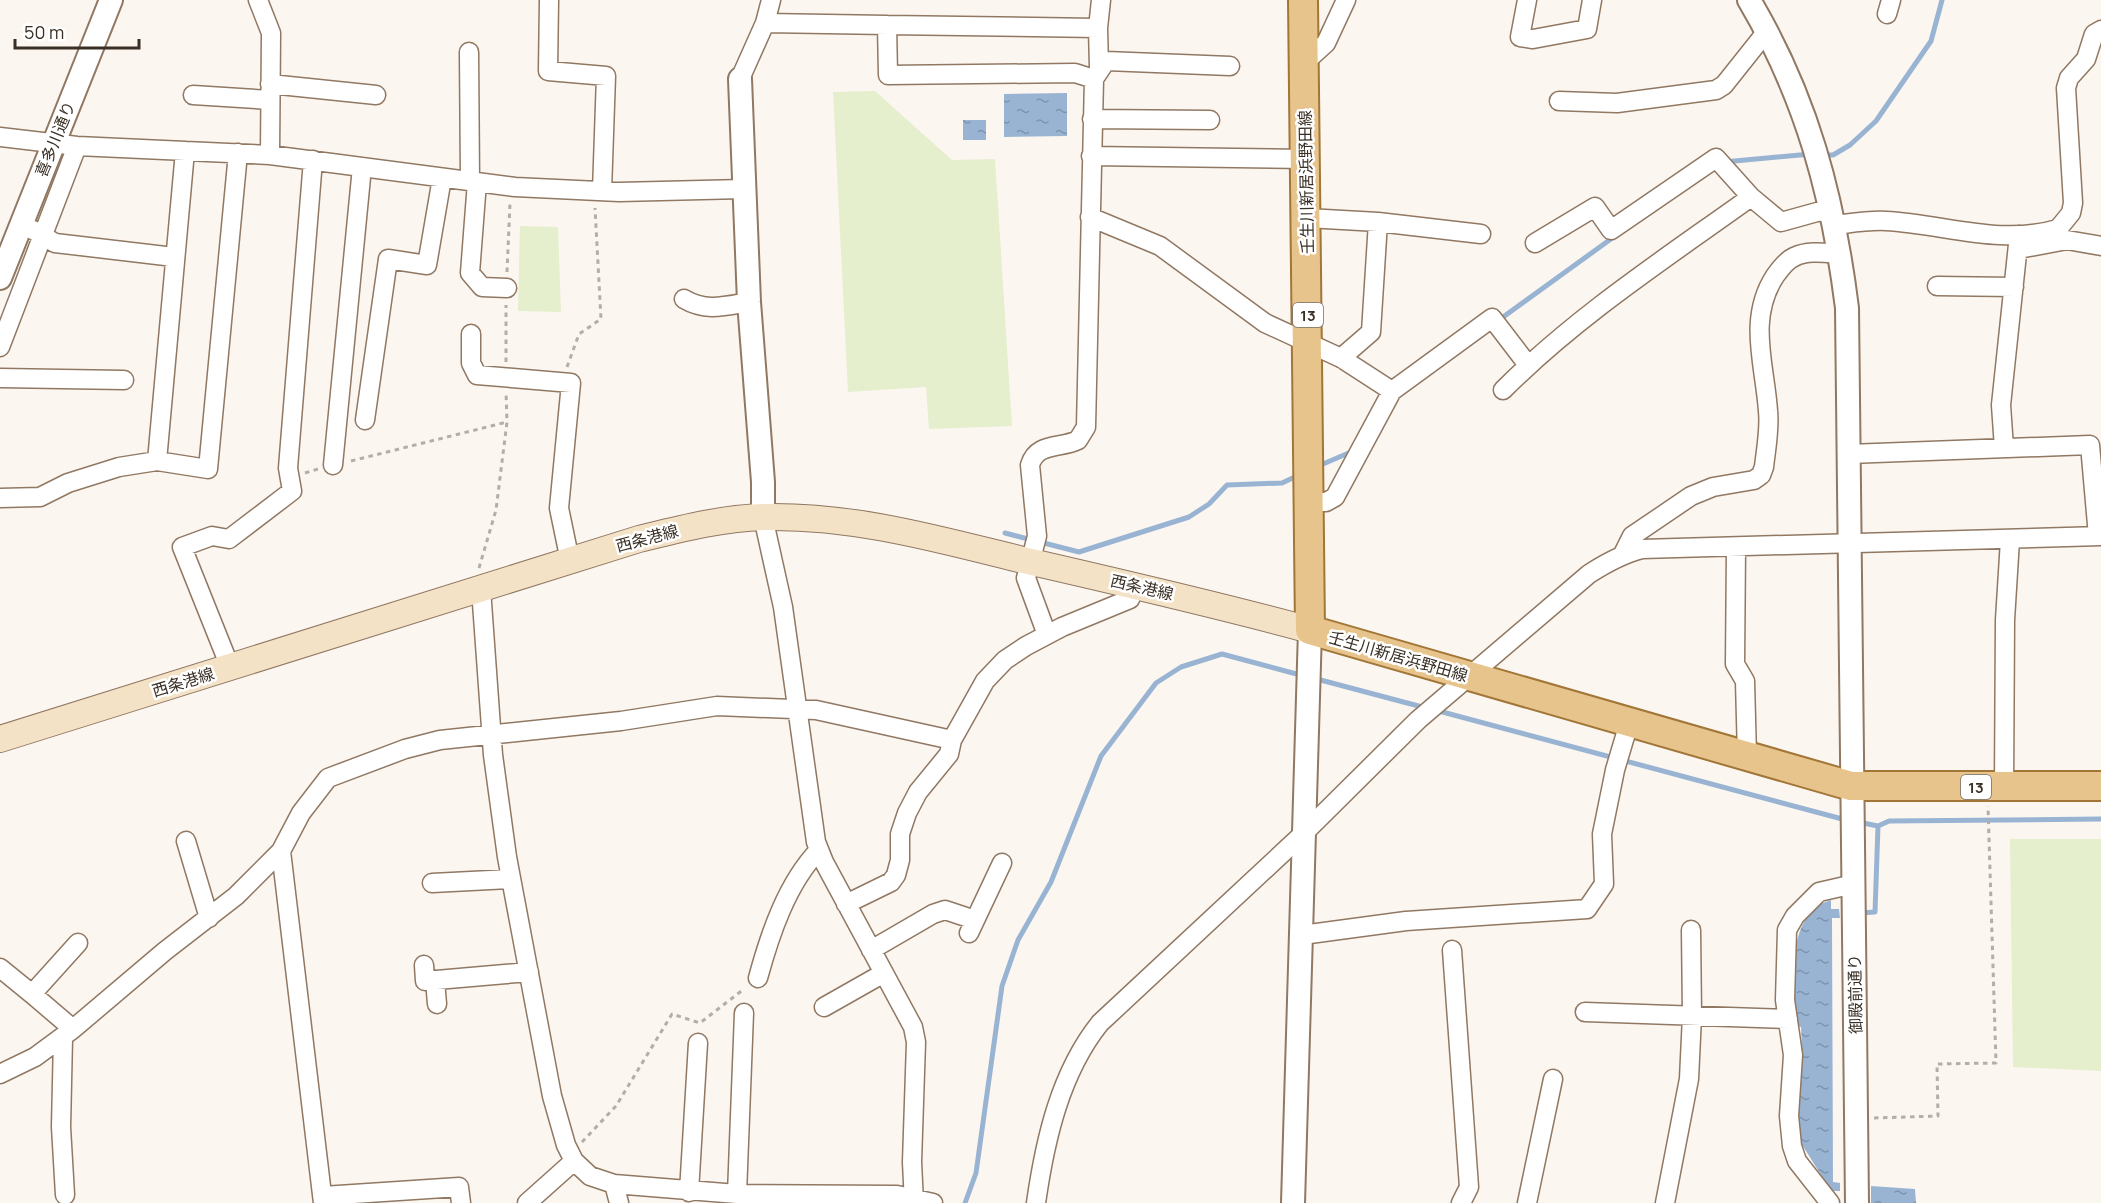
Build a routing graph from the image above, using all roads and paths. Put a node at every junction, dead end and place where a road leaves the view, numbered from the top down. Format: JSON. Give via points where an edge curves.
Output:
{"nodes":[{"id":1,"x":111,"y":0,"type":"edge"},
{"id":2,"x":258,"y":0,"type":"edge"},
{"id":3,"x":549,"y":0,"type":"edge"},
{"id":4,"x":771,"y":0,"type":"edge"},
{"id":5,"x":1101,"y":0,"type":"edge"},
{"id":6,"x":1303,"y":0,"type":"edge"},
{"id":7,"x":1346,"y":0,"type":"edge"},
{"id":8,"x":1527,"y":0,"type":"edge"},
{"id":9,"x":1592,"y":0,"type":"edge"},
{"id":10,"x":1749,"y":0,"type":"edge"},
{"id":11,"x":765,"y":23,"type":"junction"},
{"id":12,"x":887,"y":25,"type":"junction"},
{"id":13,"x":1098,"y":28,"type":"junction"},
{"id":14,"x":2101,"y":30,"type":"edge"},
{"id":15,"x":1767,"y":31,"type":"junction"},
{"id":16,"x":469,"y":52,"type":"dead end"},
{"id":17,"x":1304,"y":63,"type":"junction"},
{"id":18,"x":1230,"y":66,"type":"dead end"},
{"id":19,"x":1097,"y":73,"type":"junction"},
{"id":20,"x":740,"y":79,"type":"joint"},
{"id":21,"x":270,"y":92,"type":"junction"},
{"id":22,"x":193,"y":95,"type":"dead end"},
{"id":23,"x":376,"y":95,"type":"dead end"},
{"id":24,"x":1559,"y":101,"type":"dead end"},
{"id":25,"x":1092,"y":119,"type":"junction"},
{"id":26,"x":1210,"y":120,"type":"dead end"},
{"id":27,"x":0,"y":137,"type":"edge"},
{"id":28,"x":54,"y":141,"type":"junction"},
{"id":29,"x":77,"y":146,"type":"junction"},
{"id":30,"x":185,"y":151,"type":"junction"},
{"id":31,"x":238,"y":153,"type":"junction"},
{"id":32,"x":270,"y":155,"type":"junction"},
{"id":33,"x":1091,"y":156,"type":"junction"},
{"id":34,"x":1306,"y":159,"type":"junction"},
{"id":35,"x":313,"y":160,"type":"junction"},
{"id":36,"x":362,"y":167,"type":"junction"},
{"id":37,"x":442,"y":178,"type":"junction"},
{"id":38,"x":474,"y":182,"type":"junction"},
{"id":39,"x":743,"y":189,"type":"junction"},
{"id":40,"x":598,"y":191,"type":"junction"},
{"id":41,"x":1751,"y":198,"type":"junction"},
{"id":42,"x":1090,"y":217,"type":"junction"},
{"id":43,"x":1306,"y":218,"type":"junction"},
{"id":44,"x":1834,"y":218,"type":"junction"},
{"id":45,"x":1378,"y":222,"type":"junction"},
{"id":46,"x":20,"y":226,"type":"junction"},
{"id":47,"x":43,"y":234,"type":"junction"},
{"id":48,"x":1481,"y":234,"type":"dead end"},
{"id":49,"x":2050,"y":238,"type":"junction"},
{"id":50,"x":2019,"y":242,"type":"junction"},
{"id":51,"x":1535,"y":243,"type":"dead end"},
{"id":52,"x":2101,"y":246,"type":"edge"},
{"id":53,"x":1840,"y":254,"type":"junction"},
{"id":54,"x":174,"y":257,"type":"junction"},
{"id":55,"x":0,"y":278,"type":"edge"},
{"id":56,"x":1937,"y":286,"type":"dead end"},
{"id":57,"x":2014,"y":287,"type":"junction"},
{"id":58,"x":507,"y":288,"type":"dead end"},
{"id":59,"x":684,"y":299,"type":"dead end"},
{"id":60,"x":748,"y":302,"type":"junction"},
{"id":61,"x":471,"y":334,"type":"dead end"},
{"id":62,"x":1309,"y":344,"type":"junction"},
{"id":63,"x":0,"y":347,"type":"edge"},
{"id":64,"x":1341,"y":358,"type":"junction"},
{"id":65,"x":1528,"y":364,"type":"junction"},
{"id":66,"x":0,"y":378,"type":"edge"},
{"id":67,"x":124,"y":380,"type":"dead end"},
{"id":68,"x":559,"y":382,"type":"junction"},
{"id":69,"x":1503,"y":390,"type":"dead end"},
{"id":70,"x":1392,"y":391,"type":"junction"},
{"id":71,"x":365,"y":420,"type":"dead end"},
{"id":72,"x":507,"y":422,"type":"dead end"},
{"id":73,"x":2004,"y":448,"type":"junction"},
{"id":74,"x":1849,"y":454,"type":"junction"},
{"id":75,"x":157,"y":461,"type":"junction"},
{"id":76,"x":333,"y":465,"type":"junction"},
{"id":77,"x":289,"y":477,"type":"junction"},
{"id":78,"x":0,"y":498,"type":"edge"},
{"id":79,"x":1311,"y":501,"type":"junction"},
{"id":80,"x":763,"y":517,"type":"junction"},
{"id":81,"x":2099,"y":536,"type":"edge"},
{"id":82,"x":2010,"y":540,"type":"junction"},
{"id":83,"x":1849,"y":543,"type":"junction"},
{"id":84,"x":1736,"y":547,"type":"junction"},
{"id":85,"x":1623,"y":554,"type":"junction"},
{"id":86,"x":570,"y":561,"type":"junction"},
{"id":87,"x":1030,"y":561,"type":"junction"},
{"id":88,"x":1135,"y":586,"type":"junction"},
{"id":89,"x":481,"y":589,"type":"junction"},
{"id":90,"x":1310,"y":630,"type":"junction"},
{"id":91,"x":1047,"y":635,"type":"junction"},
{"id":92,"x":230,"y":667,"type":"junction"},
{"id":93,"x":1467,"y":676,"type":"junction"},
{"id":94,"x":797,"y":710,"type":"junction"},
{"id":95,"x":1629,"y":723,"type":"junction"},
{"id":96,"x":492,"y":735,"type":"junction"},
{"id":97,"x":0,"y":739,"type":"edge"},
{"id":98,"x":952,"y":740,"type":"junction"},
{"id":99,"x":1747,"y":757,"type":"junction"},
{"id":100,"x":1851,"y":786,"type":"junction"},
{"id":101,"x":2101,"y":786,"type":"edge"},
{"id":102,"x":2004,"y":787,"type":"junction"},
{"id":103,"x":1988,"y":810,"type":"dead end"},
{"id":104,"x":1305,"y":832,"type":"junction"},
{"id":105,"x":186,"y":841,"type":"dead end"},
{"id":106,"x":819,"y":850,"type":"junction"},
{"id":107,"x":281,"y":851,"type":"junction"},
{"id":108,"x":1002,"y":863,"type":"dead end"},
{"id":109,"x":511,"y":879,"type":"junction"},
{"id":110,"x":432,"y":884,"type":"dead end"},
{"id":111,"x":1854,"y":884,"type":"junction"},
{"id":112,"x":846,"y":904,"type":"junction"},
{"id":113,"x":209,"y":918,"type":"junction"},
{"id":114,"x":1691,"y":930,"type":"dead end"},
{"id":115,"x":1302,"y":935,"type":"junction"},
{"id":116,"x":78,"y":943,"type":"dead end"},
{"id":117,"x":871,"y":950,"type":"junction"},
{"id":118,"x":1452,"y":950,"type":"dead end"},
{"id":119,"x":0,"y":968,"type":"edge"},
{"id":120,"x":529,"y":972,"type":"junction"},
{"id":121,"x":884,"y":973,"type":"junction"},
{"id":122,"x":758,"y":978,"type":"joint"},
{"id":123,"x":32,"y":994,"type":"junction"},
{"id":124,"x":437,"y":1004,"type":"dead end"},
{"id":125,"x":824,"y":1006,"type":"dead end"},
{"id":126,"x":1585,"y":1012,"type":"dead end"},
{"id":127,"x":744,"y":1013,"type":"dead end"},
{"id":128,"x":1692,"y":1016,"type":"junction"},
{"id":129,"x":1788,"y":1019,"type":"junction"},
{"id":130,"x":68,"y":1034,"type":"junction"},
{"id":131,"x":698,"y":1043,"type":"dead end"},
{"id":132,"x":0,"y":1074,"type":"edge"},
{"id":133,"x":1553,"y":1079,"type":"dead end"},
{"id":134,"x":1856,"y":1119,"type":"junction"},
{"id":135,"x":572,"y":1158,"type":"junction"},
{"id":136,"x":614,"y":1184,"type":"junction"},
{"id":137,"x":689,"y":1192,"type":"junction"},
{"id":138,"x":737,"y":1194,"type":"junction"},
{"id":139,"x":65,"y":1195,"type":"dead end"},
{"id":140,"x":382,"y":1198,"type":"edge"},
{"id":141,"x":323,"y":1200,"type":"edge"},
{"id":142,"x":914,"y":1200,"type":"edge"},
{"id":143,"x":461,"y":1203,"type":"edge"},
{"id":144,"x":526,"y":1203,"type":"edge"},
{"id":145,"x":619,"y":1203,"type":"edge"},
{"id":146,"x":933,"y":1203,"type":"edge"},
{"id":147,"x":1036,"y":1203,"type":"edge"},
{"id":148,"x":1293,"y":1203,"type":"edge"},
{"id":149,"x":1461,"y":1203,"type":"edge"},
{"id":150,"x":1527,"y":1203,"type":"edge"},
{"id":151,"x":1665,"y":1203,"type":"edge"},
{"id":152,"x":1830,"y":1203,"type":"edge"},
{"id":153,"x":1857,"y":1203,"type":"edge"}],
"edges":[{"from":1,"to":28,"type":"street","name":"喜多川通り"},
{"from":2,"to":21,"type":"street","via":[[271,33]]},
{"from":3,"to":40,"type":"street","via":[[548,78],[606,76]]},
{"from":4,"to":11,"type":"street"},
{"from":5,"to":13,"type":"street"},
{"from":6,"to":17,"type":"main road","name":"壬生川新居浜野田線","number":"13"},
{"from":7,"to":17,"type":"street","via":[[1326,43]]},
{"from":8,"to":9,"type":"street","via":[[1520,37],[1533,39],[1587,29]]},
{"from":10,"to":15,"type":"street","name":"御殿前通り"},
{"from":11,"to":12,"type":"street"},
{"from":11,"to":20,"type":"street"},
{"from":12,"to":13,"type":"street"},
{"from":12,"to":19,"type":"street","via":[[888,75]]},
{"from":13,"to":19,"type":"street"},
{"from":14,"to":49,"type":"street","via":[[2094,34],[2086,59],[2069,78],[2066,88],[2073,203],[2067,220]]},
{"from":15,"to":24,"type":"street","via":[[1716,90],[1617,103]]},
{"from":15,"to":44,"type":"street","name":"御殿前通り","via":[[1806,118]]},
{"from":16,"to":38,"type":"street"},
{"from":17,"to":34,"type":"main road","name":"壬生川新居浜野田線","number":"13"},
{"from":18,"to":19,"type":"street","via":[[1106,61]]},
{"from":19,"to":25,"type":"street"},
{"from":20,"to":39,"type":"street"},
{"from":21,"to":22,"type":"street"},
{"from":21,"to":23,"type":"street"},
{"from":21,"to":32,"type":"street"},
{"from":25,"to":26,"type":"street"},
{"from":25,"to":33,"type":"street"},
{"from":27,"to":28,"type":"street"},
{"from":28,"to":29,"type":"street"},
{"from":28,"to":46,"type":"street","name":"喜多川通り"},
{"from":29,"to":30,"type":"street"},
{"from":29,"to":47,"type":"street"},
{"from":30,"to":31,"type":"street"},
{"from":30,"to":54,"type":"street"},
{"from":31,"to":32,"type":"street"},
{"from":31,"to":75,"type":"street","via":[[208,469]]},
{"from":32,"to":35,"type":"street"},
{"from":33,"to":34,"type":"street"},
{"from":33,"to":42,"type":"street"},
{"from":34,"to":43,"type":"main road","name":"壬生川新居浜野田線","number":"13"},
{"from":35,"to":36,"type":"street"},
{"from":35,"to":77,"type":"street"},
{"from":36,"to":37,"type":"street"},
{"from":36,"to":76,"type":"street"},
{"from":37,"to":38,"type":"street"},
{"from":37,"to":71,"type":"street","via":[[427,265],[388,259]]},
{"from":38,"to":40,"type":"street"},
{"from":38,"to":58,"type":"street","via":[[470,273],[482,287]]},
{"from":39,"to":40,"type":"street"},
{"from":39,"to":60,"type":"street"},
{"from":40,"to":68,"type":"path","via":[[601,319],[579,334]]},
{"from":41,"to":44,"type":"street","via":[[1781,222],[1817,212]]},
{"from":41,"to":51,"type":"street","via":[[1716,158],[1611,230],[1595,207]]},
{"from":41,"to":65,"type":"street","via":[[1604,302]]},
{"from":42,"to":62,"type":"street","via":[[1160,246],[1265,323]]},
{"from":42,"to":87,"type":"street","via":[[1086,427],[1078,440],[1044,448],[1033,455],[1031,476],[1037,536]]},
{"from":43,"to":45,"type":"street"},
{"from":43,"to":62,"type":"main road","name":"壬生川新居浜野田線","number":"13"},
{"from":44,"to":50,"type":"street","via":[[1888,221]]},
{"from":44,"to":53,"type":"street","name":"御殿前通り"},
{"from":45,"to":48,"type":"street"},
{"from":45,"to":64,"type":"street","via":[[1371,332]]},
{"from":46,"to":47,"type":"street"},
{"from":46,"to":55,"type":"street","name":"喜多川通り"},
{"from":47,"to":54,"type":"street","via":[[55,243]]},
{"from":47,"to":63,"type":"street"},
{"from":49,"to":50,"type":"street"},
{"from":49,"to":52,"type":"street"},
{"from":50,"to":57,"type":"street"},
{"from":53,"to":74,"type":"street","name":"御殿前通り","via":[[1847,308]]},
{"from":53,"to":85,"type":"street","via":[[1794,257],[1780,269],[1764,300],[1759,344],[1768,414],[1761,475],[1691,496],[1632,536]]},
{"from":54,"to":75,"type":"street"},
{"from":56,"to":57,"type":"street"},
{"from":57,"to":73,"type":"street","via":[[2001,405]]},
{"from":59,"to":60,"type":"street","via":[[711,309]]},
{"from":60,"to":80,"type":"street"},
{"from":61,"to":68,"type":"street","via":[[471,363],[477,375]]},
{"from":62,"to":64,"type":"street"},
{"from":62,"to":79,"type":"main road","name":"壬生川新居浜野田線","number":"13"},
{"from":64,"to":70,"type":"street"},
{"from":65,"to":69,"type":"street"},
{"from":65,"to":70,"type":"street","via":[[1492,318]]},
{"from":66,"to":67,"type":"street"},
{"from":68,"to":86,"type":"street","via":[[571,383],[559,508]]},
{"from":70,"to":79,"type":"street","via":[[1335,497],[1326,502]]},
{"from":72,"to":76,"type":"path"},
{"from":73,"to":74,"type":"street"},
{"from":73,"to":81,"type":"street","via":[[2090,445]]},
{"from":74,"to":83,"type":"street","name":"御殿前通り"},
{"from":75,"to":78,"type":"street","via":[[109,470],[40,497]]},
{"from":76,"to":77,"type":"path"},
{"from":77,"to":92,"type":"street","via":[[292,491],[229,539],[212,536],[182,547]]},
{"from":79,"to":90,"type":"main road","name":"壬生川新居浜野田線","number":"13"},
{"from":80,"to":86,"type":"main road","name":"西条港線","via":[[683,528]]},
{"from":80,"to":87,"type":"main road","name":"西条港線","via":[[865,524]]},
{"from":80,"to":94,"type":"street","via":[[783,607]]},
{"from":81,"to":82,"type":"street"},
{"from":82,"to":83,"type":"street"},
{"from":82,"to":102,"type":"street"},
{"from":83,"to":84,"type":"street"},
{"from":83,"to":100,"type":"street","name":"御殿前通り"},
{"from":84,"to":85,"type":"street","via":[[1642,549]]},
{"from":84,"to":99,"type":"street","via":[[1735,664],[1745,681]]},
{"from":85,"to":93,"type":"street","via":[[1589,574]]},
{"from":86,"to":89,"type":"main road","name":"西条港線"},
{"from":87,"to":88,"type":"main road","name":"西条港線"},
{"from":87,"to":91,"type":"street","via":[[1026,578]]},
{"from":88,"to":90,"type":"main road","name":"西条港線"},
{"from":88,"to":91,"type":"street","via":[[1130,599]]},
{"from":89,"to":92,"type":"main road","name":"西条港線"},
{"from":89,"to":96,"type":"street"},
{"from":90,"to":93,"type":"main road","name":"壬生川新居浜野田線","number":"13"},
{"from":90,"to":104,"type":"street"},
{"from":91,"to":98,"type":"street","via":[[1005,660],[985,681]]},
{"from":92,"to":97,"type":"main road","name":"西条港線"},
{"from":93,"to":95,"type":"main road","name":"壬生川新居浜野田線","number":"13"},
{"from":93,"to":104,"type":"street"},
{"from":94,"to":96,"type":"street","via":[[703,707],[621,721]]},
{"from":94,"to":98,"type":"street","via":[[836,713]]},
{"from":94,"to":106,"type":"street"},
{"from":95,"to":99,"type":"main road","name":"壬生川新居浜野田線","number":"13"},
{"from":95,"to":115,"type":"street","via":[[1602,834],[1604,884],[1587,909],[1406,921]]},
{"from":96,"to":107,"type":"street","via":[[423,744],[328,778]]},
{"from":96,"to":109,"type":"street"},
{"from":98,"to":112,"type":"street","via":[[949,754],[918,792],[907,813],[900,834],[896,875],[891,882]]},
{"from":99,"to":100,"type":"main road","name":"壬生川新居浜野田線","number":"13"},
{"from":100,"to":102,"type":"main road","name":"壬生川新居浜野田線","number":"13"},
{"from":100,"to":111,"type":"street","name":"御殿前通り"},
{"from":101,"to":102,"type":"main road","name":"壬生川新居浜野田線","number":"13"},
{"from":103,"to":134,"type":"path","via":[[1996,1063],[1937,1064],[1938,1116]]},
{"from":104,"to":115,"type":"street"},
{"from":104,"to":147,"type":"street","via":[[1100,1023],[1082,1046],[1047,1138]]},
{"from":105,"to":113,"type":"street"},
{"from":106,"to":112,"type":"street"},
{"from":106,"to":122,"type":"street","via":[[803,866],[768,942]]},
{"from":107,"to":113,"type":"street"},
{"from":107,"to":141,"type":"street"},
{"from":108,"to":117,"type":"street","via":[[972,927],[945,910]]},
{"from":109,"to":110,"type":"street"},
{"from":109,"to":120,"type":"street"},
{"from":111,"to":129,"type":"street","via":[[1819,892],[1787,930]]},
{"from":111,"to":134,"type":"street","name":"御殿前通り"},
{"from":112,"to":117,"type":"street"},
{"from":113,"to":130,"type":"street"},
{"from":114,"to":128,"type":"street"},
{"from":115,"to":148,"type":"street"},
{"from":116,"to":123,"type":"street"},
{"from":117,"to":121,"type":"street"},
{"from":118,"to":149,"type":"street","via":[[1469,1187]]},
{"from":119,"to":123,"type":"street"},
{"from":120,"to":124,"type":"street","via":[[430,973]]},
{"from":120,"to":135,"type":"street","via":[[552,1096]]},
{"from":121,"to":125,"type":"street"},
{"from":121,"to":142,"type":"street","via":[[913,1027],[916,1042]]},
{"from":122,"to":135,"type":"path","via":[[700,1023],[672,1014],[616,1106]]},
{"from":123,"to":130,"type":"street"},
{"from":126,"to":128,"type":"street"},
{"from":127,"to":138,"type":"street"},
{"from":128,"to":129,"type":"street"},
{"from":128,"to":151,"type":"street","via":[[1689,1079]]},
{"from":129,"to":152,"type":"street","via":[[1793,1055],[1789,1116],[1792,1146],[1797,1161]]},
{"from":130,"to":132,"type":"street","via":[[35,1057]]},
{"from":130,"to":139,"type":"street","via":[[61,1127]]},
{"from":131,"to":137,"type":"street"},
{"from":133,"to":150,"type":"street"},
{"from":134,"to":153,"type":"street","name":"御殿前通り"},
{"from":135,"to":136,"type":"street","via":[[590,1176]]},
{"from":135,"to":144,"type":"street"},
{"from":136,"to":137,"type":"street"},
{"from":136,"to":145,"type":"street"},
{"from":137,"to":138,"type":"street"},
{"from":138,"to":142,"type":"street","via":[[897,1195]]},
{"from":140,"to":141,"type":"street"},
{"from":140,"to":143,"type":"street","via":[[459,1187]]},
{"from":142,"to":146,"type":"street"}]}
